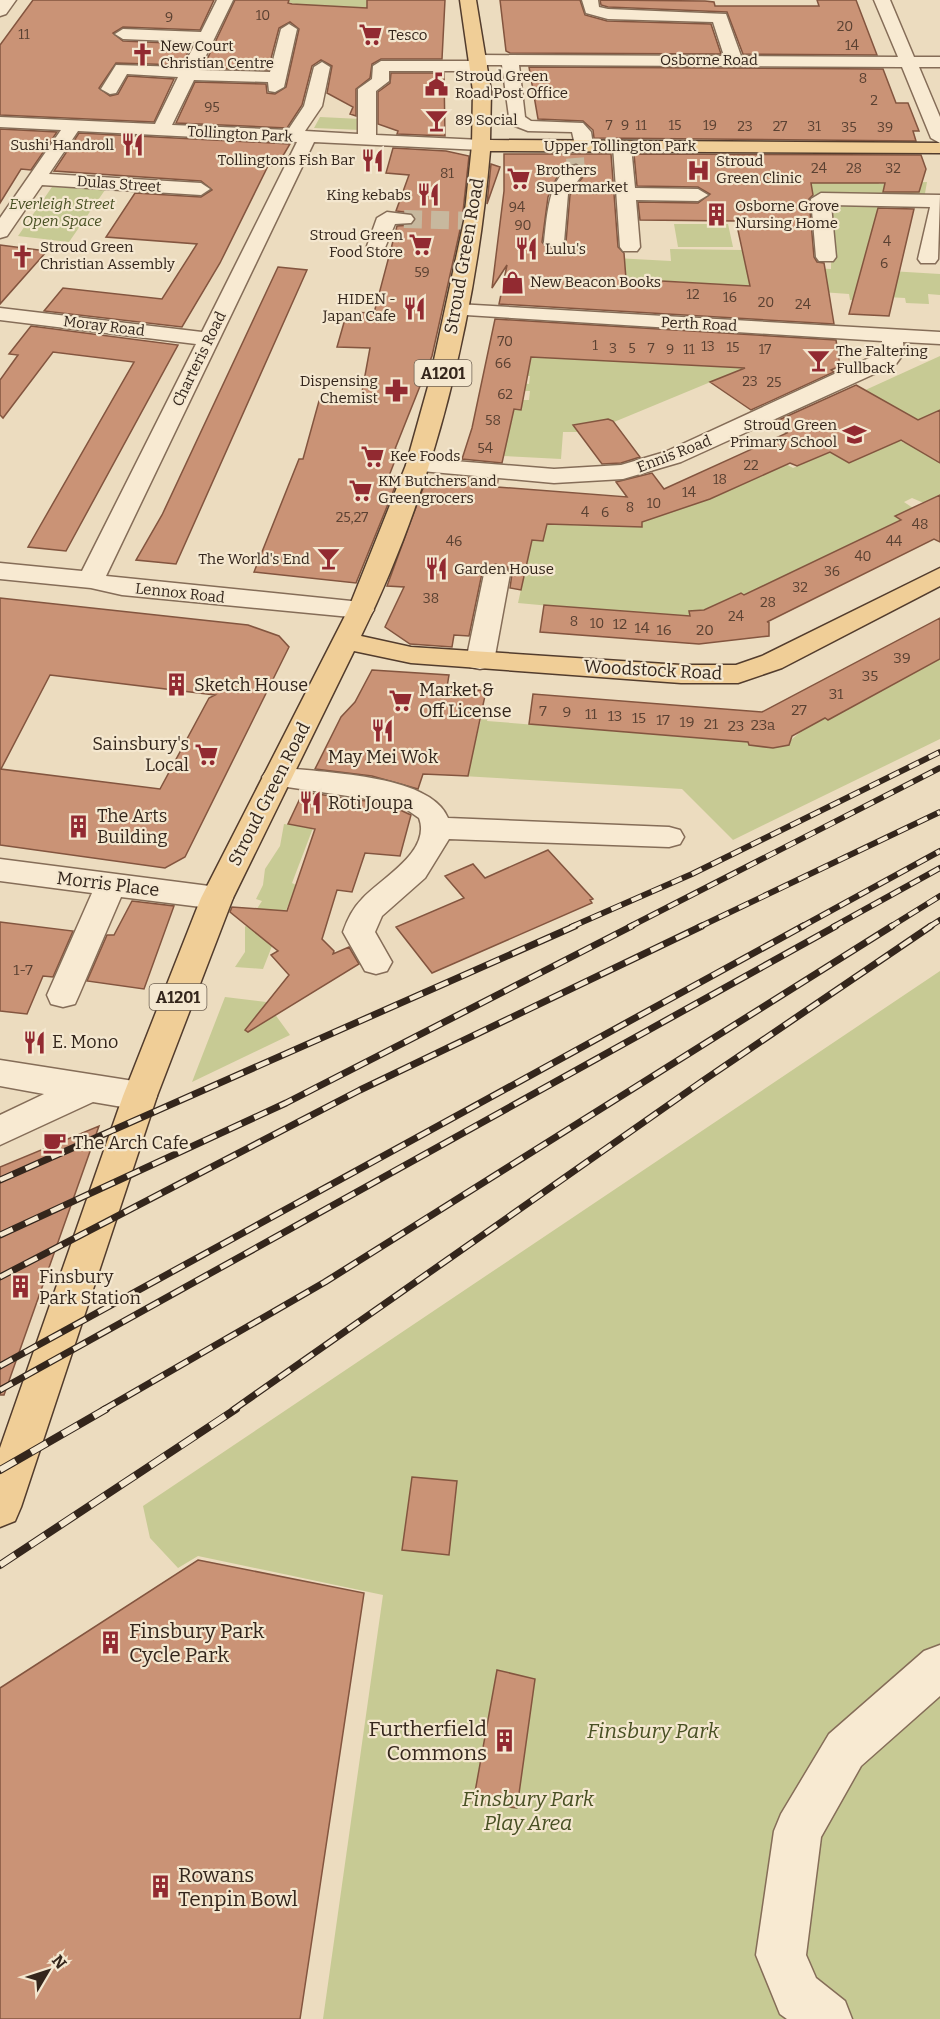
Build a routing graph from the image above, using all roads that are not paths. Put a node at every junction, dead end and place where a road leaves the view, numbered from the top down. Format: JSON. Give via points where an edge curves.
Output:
{"nodes":[{"id":1,"x":8,"y":0,"type":"edge"},
{"id":2,"x":225,"y":0,"type":"edge"},
{"id":3,"x":468,"y":0,"type":"edge"},
{"id":4,"x":590,"y":0,"type":"edge"},
{"id":5,"x":882,"y":0,"type":"edge"},
{"id":6,"x":0,"y":11,"type":"edge"},
{"id":7,"x":289,"y":28,"type":"dead end"},
{"id":8,"x":123,"y":34,"type":"dead end"},
{"id":9,"x":207,"y":37,"type":"junction"},
{"id":10,"x":510,"y":60,"type":"junction"},
{"id":11,"x":734,"y":60,"type":"junction"},
{"id":12,"x":909,"y":61,"type":"junction"},
{"id":13,"x":940,"y":62,"type":"edge"},
{"id":14,"x":478,"y":63,"type":"junction"},
{"id":15,"x":322,"y":67,"type":"dead end"},
{"id":16,"x":189,"y":73,"type":"junction"},
{"id":17,"x":110,"y":89,"type":"dead end"},
{"id":18,"x":178,"y":94,"type":"junction"},
{"id":19,"x":202,"y":95,"type":"dead end"},
{"id":20,"x":0,"y":123,"type":"edge"},
{"id":21,"x":73,"y":126,"type":"junction"},
{"id":22,"x":160,"y":129,"type":"junction"},
{"id":23,"x":300,"y":137,"type":"junction"},
{"id":24,"x":940,"y":138,"type":"edge"},
{"id":25,"x":367,"y":140,"type":"junction"},
{"id":26,"x":481,"y":145,"type":"junction"},
{"id":27,"x":622,"y":146,"type":"junction"},
{"id":28,"x":940,"y":148,"type":"edge"},
{"id":29,"x":577,"y":155,"type":"junction"},
{"id":30,"x":37,"y":179,"type":"junction"},
{"id":31,"x":201,"y":189,"type":"dead end"},
{"id":32,"x":626,"y":194,"type":"junction"},
{"id":33,"x":698,"y":195,"type":"dead end"},
{"id":34,"x":940,"y":208,"type":"edge"},
{"id":35,"x":404,"y":219,"type":"tunnel mouth"},
{"id":36,"x":0,"y":232,"type":"edge"},
{"id":37,"x":554,"y":242,"type":"dead end"},
{"id":38,"x":377,"y":246,"type":"dead end"},
{"id":39,"x":630,"y":247,"type":"dead end"},
{"id":40,"x":826,"y":257,"type":"dead end"},
{"id":41,"x":928,"y":259,"type":"dead end"},
{"id":42,"x":457,"y":310,"type":"junction"},
{"id":43,"x":4,"y":319,"type":"edge"},
{"id":44,"x":892,"y":335,"type":"junction"},
{"id":45,"x":940,"y":338,"type":"edge"},
{"id":46,"x":209,"y":339,"type":"junction"},
{"id":47,"x":418,"y":465,"type":"junction"},
{"id":48,"x":0,"y":571,"type":"edge"},
{"id":49,"x":497,"y":574,"type":"dead end"},
{"id":50,"x":940,"y":576,"type":"edge"},
{"id":51,"x":91,"y":580,"type":"junction"},
{"id":52,"x":360,"y":610,"type":"junction"},
{"id":53,"x":345,"y":641,"type":"junction"},
{"id":54,"x":480,"y":660,"type":"junction"},
{"id":55,"x":278,"y":777,"type":"junction"},
{"id":56,"x":437,"y":828,"type":"junction"},
{"id":57,"x":669,"y":837,"type":"dead end"},
{"id":58,"x":0,"y":870,"type":"edge"},
{"id":59,"x":111,"y":884,"type":"junction"},
{"id":60,"x":217,"y":897,"type":"junction"},
{"id":61,"x":376,"y":962,"type":"dead end"},
{"id":62,"x":63,"y":995,"type":"dead end"},
{"id":63,"x":0,"y":1073,"type":"edge"},
{"id":64,"x":89,"y":1088,"type":"junction"},
{"id":65,"x":140,"y":1096,"type":"junction"},
{"id":66,"x":0,"y":1124,"type":"edge"},
{"id":67,"x":0,"y":1507,"type":"edge"},
{"id":68,"x":940,"y":1667,"type":"edge"},
{"id":69,"x":827,"y":2019,"type":"edge"}],
"edges":[{"from":1,"to":6,"type":"street"},
{"from":2,"to":9,"type":"street"},
{"from":3,"to":14,"type":"main road","name":"Stroud Green Road","number":"A1201"},
{"from":4,"to":11,"type":"street","via":[[592,10],[608,15],[720,17]]},
{"from":5,"to":12,"type":"street"},
{"from":7,"to":16,"type":"street","via":[[276,82]]},
{"from":8,"to":9,"type":"street"},
{"from":9,"to":16,"type":"street"},
{"from":10,"to":11,"type":"street","name":"Osborne Road"},
{"from":10,"to":14,"type":"street","name":"Osborne Road"},
{"from":10,"to":29,"type":"street","via":[[516,120],[528,126],[577,127],[582,132]]},
{"from":11,"to":12,"type":"street","name":"Osborne Road"},
{"from":12,"to":13,"type":"street","name":"Osborne Road"},
{"from":12,"to":24,"type":"street"},
{"from":14,"to":25,"type":"street","name":"Osborne Road","via":[[381,66],[380,81],[366,90]]},
{"from":14,"to":26,"type":"main road","name":"Stroud Green Road","number":"A1201"},
{"from":15,"to":23,"type":"street","name":"Charteris Road","via":[[313,106]]},
{"from":16,"to":17,"type":"street","via":[[122,69]]},
{"from":16,"to":18,"type":"street"},
{"from":18,"to":19,"type":"street"},
{"from":18,"to":22,"type":"street"},
{"from":20,"to":21,"type":"street","name":"Tollington Park"},
{"from":21,"to":22,"type":"street","name":"Tollington Park"},
{"from":21,"to":30,"type":"street"},
{"from":22,"to":23,"type":"street","name":"Tollington Park"},
{"from":23,"to":25,"type":"street","name":"Tollington Park"},
{"from":23,"to":46,"type":"street","name":"Charteris Road"},
{"from":25,"to":26,"type":"street","name":"Tollington Park"},
{"from":26,"to":29,"type":"main road","name":"Upper Tollington Park"},
{"from":26,"to":42,"type":"main road","name":"Stroud Green Road","number":"A1201","via":[[474,221]]},
{"from":27,"to":28,"type":"main road","name":"Upper Tollington Park"},
{"from":27,"to":29,"type":"main road","name":"Upper Tollington Park"},
{"from":27,"to":32,"type":"street"},
{"from":29,"to":37,"type":"street","via":[[559,194]]},
{"from":30,"to":31,"type":"street","name":"Dulas Street"},
{"from":30,"to":36,"type":"street"},
{"from":32,"to":33,"type":"street"},
{"from":32,"to":39,"type":"street"},
{"from":34,"to":40,"type":"street","via":[[821,199]]},
{"from":34,"to":41,"type":"street"},
{"from":35,"to":38,"type":"street","via":[[387,218]]},
{"from":42,"to":44,"type":"street","name":"Perth Road"},
{"from":42,"to":47,"type":"main road","name":"Stroud Green Road","number":"A1201"},
{"from":43,"to":46,"type":"street","name":"Moray Road"},
{"from":44,"to":45,"type":"street","name":"Perth Road"},
{"from":44,"to":47,"type":"street","name":"Ennis Road","via":[[893,353],[888,359],[651,465],[623,472],[554,476]]},
{"from":46,"to":51,"type":"street","name":"Charteris Road"},
{"from":47,"to":52,"type":"main road","name":"Stroud Green Road","number":"A1201"},
{"from":48,"to":51,"type":"street","name":"Lennox Road"},
{"from":49,"to":54,"type":"street"},
{"from":50,"to":54,"type":"main road","name":"Woodstock Road","via":[[772,662],[738,674],[681,674]]},
{"from":51,"to":52,"type":"street","name":"Lennox Road","via":[[122,587]]},
{"from":52,"to":53,"type":"main road","name":"Stroud Green Road","number":"A1201"},
{"from":53,"to":54,"type":"main road","name":"Woodstock Road","via":[[388,652]]},
{"from":53,"to":55,"type":"main road","name":"Stroud Green Road","number":"A1201"},
{"from":55,"to":56,"type":"street","via":[[391,792],[424,807],[434,816]]},
{"from":55,"to":60,"type":"main road","name":"Stroud Green Road","number":"A1201"},
{"from":56,"to":57,"type":"street"},
{"from":56,"to":61,"type":"street","via":[[419,864],[403,883],[381,897],[364,915],[359,932]]},
{"from":58,"to":59,"type":"street","name":"Morris Place"},
{"from":59,"to":60,"type":"street","name":"Morris Place"},
{"from":59,"to":62,"type":"street"},
{"from":60,"to":65,"type":"main road","name":"Stroud Green Road","number":"A1201"},
{"from":63,"to":64,"type":"street"},
{"from":64,"to":65,"type":"street"},
{"from":64,"to":66,"type":"street","via":[[47,1109]]},
{"from":65,"to":67,"type":"main road","name":"Stroud Green Road","number":"A1201"},
{"from":68,"to":69,"type":"street","via":[[845,1750],[798,1831],[781,1955],[798,1996]]}]}
